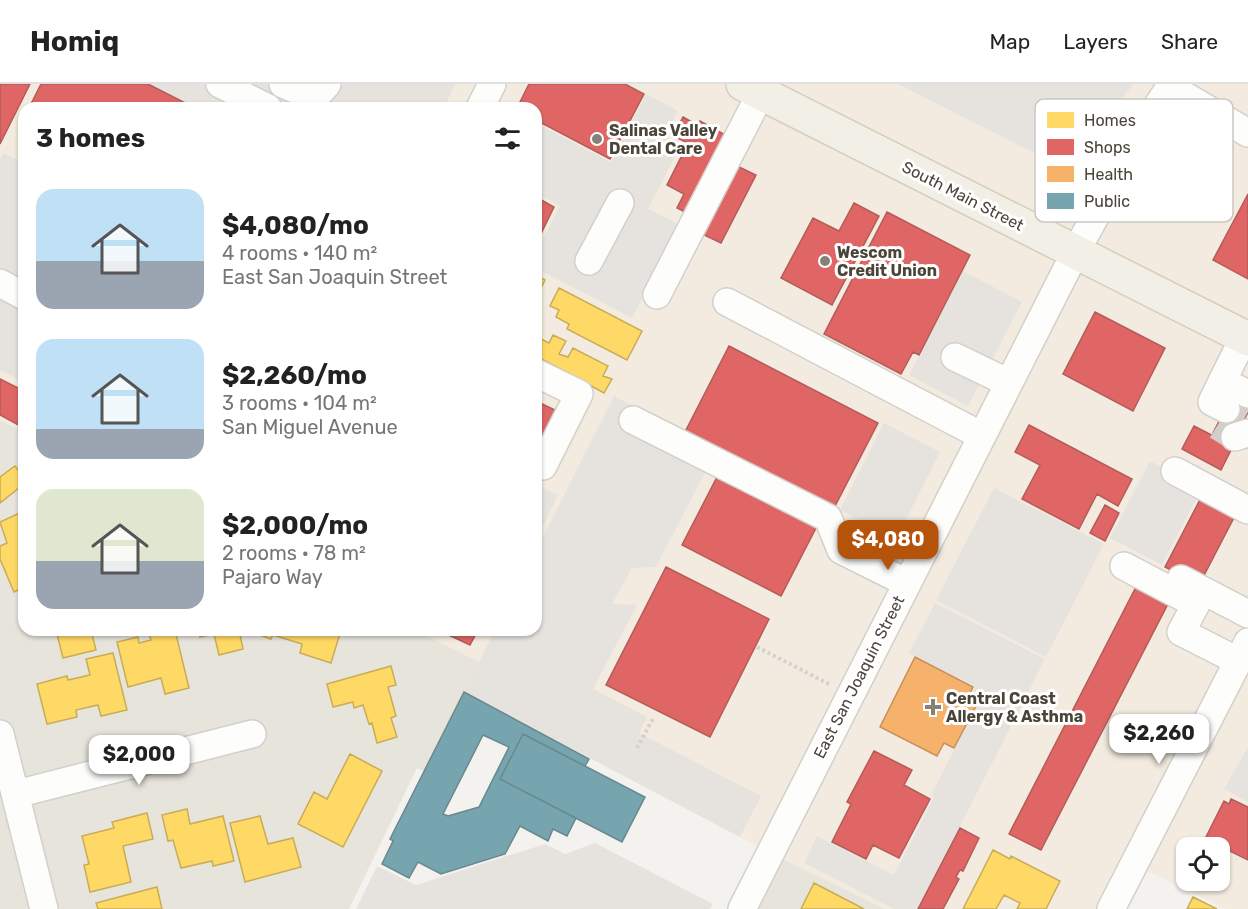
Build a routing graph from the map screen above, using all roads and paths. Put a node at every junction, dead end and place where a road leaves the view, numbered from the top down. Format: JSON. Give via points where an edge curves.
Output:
{"nodes":[{"id":1,"x":220,"y":84,"type":"edge"},
{"id":2,"x":283,"y":84,"type":"edge"},
{"id":3,"x":327,"y":84,"type":"edge"},
{"id":4,"x":492,"y":84,"type":"edge"},
{"id":5,"x":1171,"y":85,"type":"edge"},
{"id":6,"x":752,"y":88,"type":"edge"},
{"id":7,"x":1162,"y":99,"type":"edge"},
{"id":8,"x":1193,"y":99,"type":"edge"},
{"id":9,"x":256,"y":102,"type":"edge"},
{"id":10,"x":483,"y":102,"type":"edge"},
{"id":11,"x":1233,"y":124,"type":"edge"},
{"id":12,"x":1248,"y":133,"type":"edge"},
{"id":13,"x":620,"y":203,"type":"dead end"},
{"id":14,"x":1092,"y":222,"type":"edge"},
{"id":15,"x":1075,"y":253,"type":"junction"},
{"id":16,"x":589,"y":261,"type":"dead end"},
{"id":17,"x":0,"y":283,"type":"edge"},
{"id":18,"x":18,"y":293,"type":"edge"},
{"id":19,"x":657,"y":295,"type":"dead end"},
{"id":20,"x":726,"y":302,"type":"dead end"},
{"id":21,"x":1246,"y":338,"type":"edge"},
{"id":22,"x":955,"y":357,"type":"dead end"},
{"id":23,"x":542,"y":376,"type":"edge"},
{"id":24,"x":1009,"y":384,"type":"junction"},
{"id":25,"x":1233,"y":414,"type":"edge"},
{"id":26,"x":633,"y":420,"type":"dead end"},
{"id":27,"x":982,"y":436,"type":"junction"},
{"id":28,"x":543,"y":466,"type":"dead end"},
{"id":29,"x":1175,"y":471,"type":"dead end"},
{"id":30,"x":1248,"y":510,"type":"edge"},
{"id":31,"x":907,"y":583,"type":"junction"},
{"id":32,"x":1248,"y":614,"type":"edge"},
{"id":33,"x":757,"y":648,"type":"dead end"},
{"id":34,"x":1244,"y":651,"type":"edge"},
{"id":35,"x":850,"y":695,"type":"junction"},
{"id":36,"x":654,"y":717,"type":"dead end"},
{"id":37,"x":0,"y":734,"type":"edge"},
{"id":38,"x":252,"y":734,"type":"dead end"},
{"id":39,"x":637,"y":748,"type":"dead end"},
{"id":40,"x":16,"y":794,"type":"junction"},
{"id":41,"x":45,"y":909,"type":"edge"},
{"id":42,"x":742,"y":909,"type":"edge"},
{"id":43,"x":1111,"y":909,"type":"edge"}],
"edges":[{"from":1,"to":9,"type":"street"},
{"from":2,"to":3,"type":"street","via":[[308,95],[320,92]]},
{"from":4,"to":10,"type":"street"},
{"from":5,"to":7,"type":"street","name":"East San Joaquin Street"},
{"from":5,"to":8,"type":"street"},
{"from":6,"to":15,"type":"main road","name":"South Main Street"},
{"from":6,"to":19,"type":"street"},
{"from":11,"to":12,"type":"street"},
{"from":13,"to":16,"type":"street"},
{"from":14,"to":15,"type":"street","name":"East San Joaquin Street"},
{"from":15,"to":21,"type":"main road","name":"South Main Street"},
{"from":15,"to":24,"type":"street","name":"East San Joaquin Street"},
{"from":17,"to":18,"type":"street"},
{"from":20,"to":27,"type":"street"},
{"from":21,"to":25,"type":"street"},
{"from":22,"to":24,"type":"street"},
{"from":23,"to":28,"type":"street","via":[[579,394]]},
{"from":24,"to":27,"type":"street","name":"East San Joaquin Street"},
{"from":26,"to":31,"type":"street","via":[[828,518],[841,550]]},
{"from":27,"to":31,"type":"street","name":"East San Joaquin Street"},
{"from":29,"to":30,"type":"street"},
{"from":31,"to":35,"type":"street","name":"East San Joaquin Street"},
{"from":32,"to":34,"type":"street","via":[[1128,560],[1196,604],[1181,632]]},
{"from":33,"to":35,"type":"path"},
{"from":34,"to":43,"type":"street"},
{"from":35,"to":42,"type":"street","name":"East San Joaquin Street"},
{"from":36,"to":39,"type":"path"},
{"from":37,"to":40,"type":"street"},
{"from":38,"to":40,"type":"street"},
{"from":40,"to":41,"type":"street"}]}
